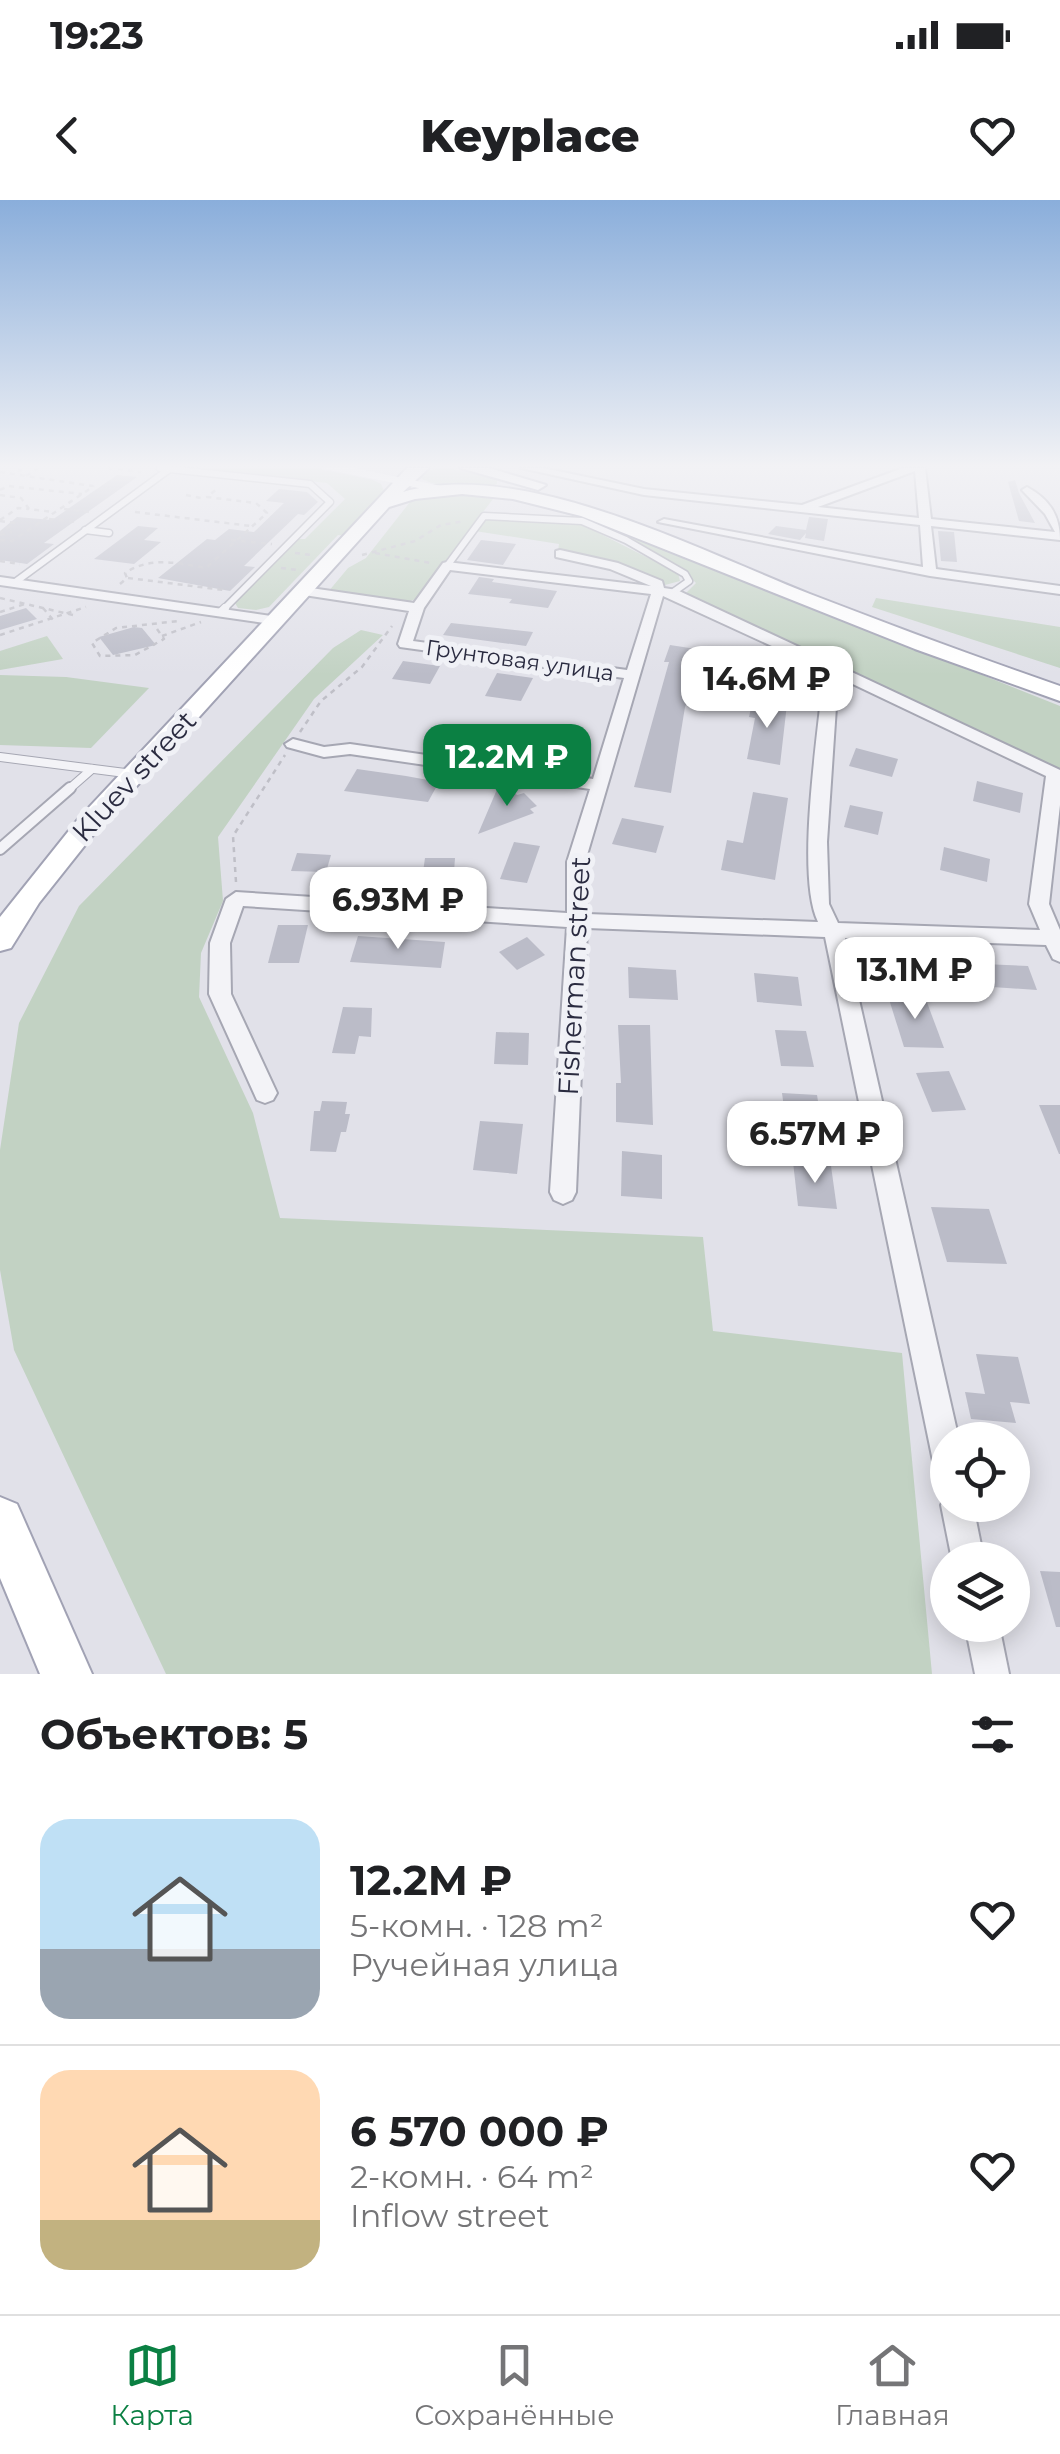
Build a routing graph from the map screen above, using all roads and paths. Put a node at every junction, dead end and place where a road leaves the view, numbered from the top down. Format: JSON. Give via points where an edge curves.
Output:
{"nodes":[{"id":1,"x":72,"y":537,"type":"edge"},
{"id":2,"x":237,"y":537,"type":"edge"},
{"id":3,"x":292,"y":537,"type":"edge"},
{"id":4,"x":351,"y":537,"type":"edge"},
{"id":5,"x":422,"y":537,"type":"edge"},
{"id":6,"x":469,"y":537,"type":"edge"},
{"id":7,"x":619,"y":537,"type":"edge"},
{"id":8,"x":651,"y":537,"type":"edge"},
{"id":9,"x":685,"y":537,"type":"edge"},
{"id":10,"x":723,"y":537,"type":"edge"},
{"id":11,"x":926,"y":537,"type":"edge"},
{"id":12,"x":233,"y":540,"type":"junction"},
{"id":13,"x":278,"y":550,"type":"junction"},
{"id":14,"x":372,"y":552,"type":"junction"},
{"id":15,"x":560,"y":554,"type":"dead end"},
{"id":16,"x":362,"y":555,"type":"dead end"},
{"id":17,"x":319,"y":556,"type":"dead end"},
{"id":18,"x":0,"y":561,"type":"edge"},
{"id":19,"x":32,"y":565,"type":"dead end"},
{"id":20,"x":266,"y":566,"type":"junction"},
{"id":21,"x":447,"y":566,"type":"junction"},
{"id":22,"x":930,"y":572,"type":"junction"},
{"id":23,"x":127,"y":578,"type":"junction"},
{"id":24,"x":304,"y":581,"type":"junction"},
{"id":25,"x":7,"y":582,"type":"edge"},
{"id":26,"x":112,"y":590,"type":"dead end"},
{"id":27,"x":1060,"y":590,"type":"edge"},
{"id":28,"x":240,"y":592,"type":"junction"},
{"id":29,"x":665,"y":592,"type":"junction"},
{"id":30,"x":0,"y":599,"type":"edge"},
{"id":31,"x":26,"y":604,"type":"junction"},
{"id":32,"x":94,"y":605,"type":"dead end"},
{"id":33,"x":42,"y":607,"type":"junction"},
{"id":34,"x":417,"y":608,"type":"junction"},
{"id":35,"x":0,"y":612,"type":"edge"},
{"id":36,"x":221,"y":612,"type":"junction"},
{"id":37,"x":67,"y":613,"type":"junction"},
{"id":38,"x":73,"y":615,"type":"dead end"},
{"id":39,"x":188,"y":616,"type":"dead end"},
{"id":40,"x":206,"y":618,"type":"dead end"},
{"id":41,"x":53,"y":619,"type":"junction"},
{"id":42,"x":278,"y":621,"type":"junction"},
{"id":43,"x":173,"y":624,"type":"junction"},
{"id":44,"x":157,"y":629,"type":"junction"},
{"id":45,"x":179,"y":630,"type":"junction"},
{"id":46,"x":0,"y":635,"type":"edge"},
{"id":47,"x":162,"y":636,"type":"junction"},
{"id":48,"x":832,"y":666,"type":"junction"},
{"id":49,"x":634,"y":676,"type":"junction"},
{"id":50,"x":1060,"y":684,"type":"edge"},
{"id":51,"x":1060,"y":694,"type":"edge"},
{"id":52,"x":292,"y":744,"type":"dead end"},
{"id":53,"x":0,"y":757,"type":"edge"},
{"id":54,"x":92,"y":769,"type":"junction"},
{"id":55,"x":134,"y":774,"type":"junction"},
{"id":56,"x":1057,"y":776,"type":"edge"},
{"id":57,"x":597,"y":785,"type":"junction"},
{"id":58,"x":0,"y":849,"type":"edge"},
{"id":59,"x":577,"y":921,"type":"junction"},
{"id":60,"x":831,"y":929,"type":"junction"},
{"id":61,"x":0,"y":940,"type":"edge"},
{"id":62,"x":1057,"y":943,"type":"edge"},
{"id":63,"x":265,"y":1093,"type":"dead end"},
{"id":64,"x":563,"y":1192,"type":"dead end"},
{"id":65,"x":940,"y":1422,"type":"edge"},
{"id":66,"x":0,"y":1521,"type":"edge"},
{"id":67,"x":985,"y":1642,"type":"edge"},
{"id":68,"x":66,"y":1674,"type":"edge"},
{"id":69,"x":992,"y":1674,"type":"edge"}],
"edges":[{"from":1,"to":25,"type":"lane"},
{"from":2,"to":12,"type":"path"},
{"from":3,"to":13,"type":"lane"},
{"from":4,"to":24,"type":"main road"},
{"from":5,"to":14,"type":"path"},
{"from":6,"to":21,"type":"lane"},
{"from":7,"to":29,"type":"lane","via":[[685,574],[689,581]]},
{"from":8,"to":51,"type":"main road"},
{"from":9,"to":50,"type":"main road"},
{"from":10,"to":22,"type":"street"},
{"from":11,"to":22,"type":"street"},
{"from":12,"to":13,"type":"path"},
{"from":12,"to":23,"type":"path","via":[[206,568],[153,559],[124,573]]},
{"from":13,"to":17,"type":"path"},
{"from":13,"to":20,"type":"lane"},
{"from":14,"to":16,"type":"path"},
{"from":14,"to":21,"type":"path"},
{"from":15,"to":29,"type":"street","via":[[614,566]]},
{"from":18,"to":19,"type":"path"},
{"from":20,"to":24,"type":"path"},
{"from":20,"to":28,"type":"lane"},
{"from":21,"to":29,"type":"street"},
{"from":21,"to":34,"type":"street"},
{"from":22,"to":27,"type":"street"},
{"from":23,"to":26,"type":"path"},
{"from":23,"to":28,"type":"path"},
{"from":24,"to":34,"type":"street"},
{"from":24,"to":42,"type":"main road"},
{"from":25,"to":36,"type":"street"},
{"from":28,"to":36,"type":"lane"},
{"from":29,"to":48,"type":"street"},
{"from":29,"to":49,"type":"street","name":"Fisherman street"},
{"from":30,"to":31,"type":"path"},
{"from":31,"to":33,"type":"path"},
{"from":31,"to":35,"type":"path"},
{"from":32,"to":37,"type":"path"},
{"from":33,"to":37,"type":"path"},
{"from":33,"to":41,"type":"path"},
{"from":34,"to":49,"type":"street","name":"Грунтовая улица","via":[[405,644]]},
{"from":36,"to":42,"type":"street"},
{"from":37,"to":38,"type":"path"},
{"from":37,"to":41,"type":"path"},
{"from":39,"to":43,"type":"path"},
{"from":40,"to":45,"type":"path"},
{"from":41,"to":46,"type":"path"},
{"from":42,"to":55,"type":"main road","name":"Kluev street"},
{"from":43,"to":44,"type":"path"},
{"from":43,"to":45,"type":"path"},
{"from":44,"to":47,"type":"path"},
{"from":44,"to":47,"type":"path","via":[[131,623],[92,642],[100,656],[124,659],[152,651]]},
{"from":45,"to":47,"type":"path"},
{"from":48,"to":56,"type":"street"},
{"from":48,"to":60,"type":"street","via":[[818,842],[819,904]]},
{"from":49,"to":57,"type":"street","name":"Fisherman street"},
{"from":52,"to":57,"type":"street"},
{"from":53,"to":54,"type":"lane"},
{"from":54,"to":55,"type":"lane"},
{"from":54,"to":58,"type":"lane"},
{"from":55,"to":61,"type":"main road","name":"Kluev street","via":[[58,860]]},
{"from":56,"to":62,"type":"street","via":[[1039,904]]},
{"from":57,"to":59,"type":"street","name":"Fisherman street","via":[[576,862]]},
{"from":59,"to":60,"type":"street"},
{"from":59,"to":63,"type":"street","via":[[236,899],[220,943],[220,994]]},
{"from":59,"to":64,"type":"street","name":"Fisherman street"},
{"from":60,"to":62,"type":"street"},
{"from":60,"to":65,"type":"street"},
{"from":66,"to":68,"type":"main road"},
{"from":67,"to":69,"type":"street"}]}
